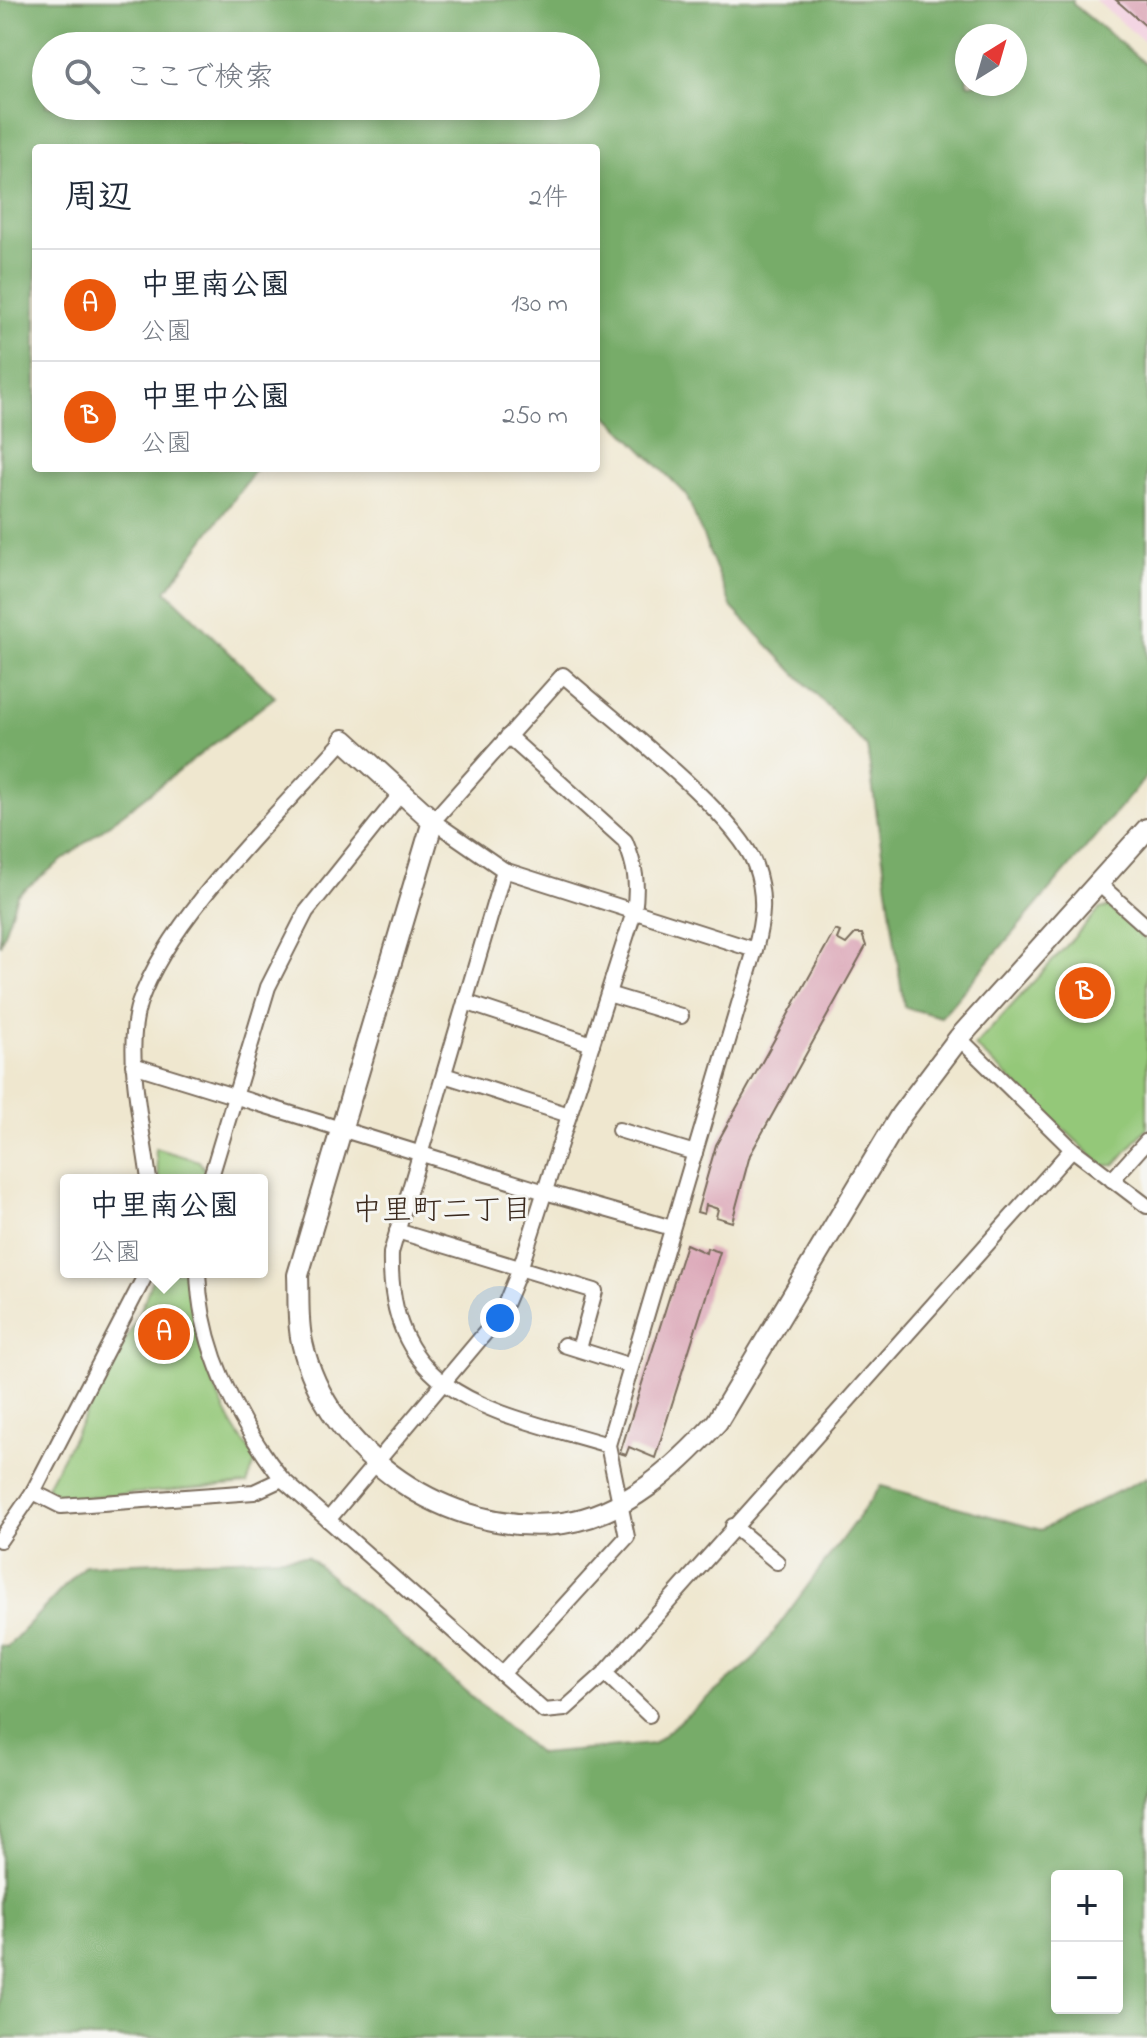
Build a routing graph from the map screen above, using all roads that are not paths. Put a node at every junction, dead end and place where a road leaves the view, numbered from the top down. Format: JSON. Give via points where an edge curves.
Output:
{"nodes":[{"id":1,"x":508,"y":736,"type":"junction"},
{"id":2,"x":344,"y":740,"type":"joint"},
{"id":3,"x":402,"y":792,"type":"junction"},
{"id":4,"x":433,"y":821,"type":"junction"},
{"id":5,"x":1147,"y":829,"type":"edge"},
{"id":6,"x":504,"y":870,"type":"junction"},
{"id":7,"x":1099,"y":884,"type":"junction"},
{"id":8,"x":634,"y":912,"type":"junction"},
{"id":9,"x":1146,"y":925,"type":"edge"},
{"id":10,"x":755,"y":950,"type":"junction"},
{"id":11,"x":608,"y":994,"type":"junction"},
{"id":12,"x":465,"y":1002,"type":"junction"},
{"id":13,"x":681,"y":1016,"type":"dead end"},
{"id":14,"x":959,"y":1038,"type":"junction"},
{"id":15,"x":592,"y":1044,"type":"junction"},
{"id":16,"x":133,"y":1065,"type":"junction"},
{"id":17,"x":444,"y":1075,"type":"junction"},
{"id":18,"x":234,"y":1096,"type":"junction"},
{"id":19,"x":569,"y":1115,"type":"junction"},
{"id":20,"x":340,"y":1130,"type":"junction"},
{"id":21,"x":619,"y":1130,"type":"dead end"},
{"id":22,"x":1147,"y":1141,"type":"edge"},
{"id":23,"x":1072,"y":1149,"type":"junction"},
{"id":24,"x":695,"y":1153,"type":"junction"},
{"id":25,"x":420,"y":1154,"type":"junction"},
{"id":26,"x":148,"y":1174,"type":"edge"},
{"id":27,"x":212,"y":1174,"type":"edge"},
{"id":28,"x":1112,"y":1180,"type":"junction"},
{"id":29,"x":545,"y":1192,"type":"junction"},
{"id":30,"x":1147,"y":1206,"type":"edge"},
{"id":31,"x":672,"y":1228,"type":"junction"},
{"id":32,"x":397,"y":1231,"type":"junction"},
{"id":33,"x":520,"y":1269,"type":"junction"},
{"id":34,"x":144,"y":1278,"type":"edge"},
{"id":35,"x":199,"y":1278,"type":"edge"},
{"id":36,"x":631,"y":1366,"type":"junction"},
{"id":37,"x":443,"y":1385,"type":"junction"},
{"id":38,"x":608,"y":1445,"type":"junction"},
{"id":39,"x":377,"y":1464,"type":"junction"},
{"id":40,"x":282,"y":1479,"type":"junction"},
{"id":41,"x":33,"y":1492,"type":"junction"},
{"id":42,"x":622,"y":1503,"type":"junction"},
{"id":43,"x":328,"y":1520,"type":"junction"},
{"id":44,"x":733,"y":1526,"type":"junction"},
{"id":45,"x":0,"y":1540,"type":"edge"},
{"id":46,"x":777,"y":1562,"type":"dead end"},
{"id":47,"x":605,"y":1673,"type":"junction"},
{"id":48,"x":502,"y":1674,"type":"junction"},
{"id":49,"x":649,"y":1715,"type":"dead end"}],
"edges":[{"from":1,"to":4,"type":"street"},
{"from":1,"to":8,"type":"street","via":[[625,841],[635,865]]},
{"from":1,"to":10,"type":"street","via":[[563,675],[734,827],[755,864],[765,910]]},
{"from":2,"to":3,"type":"street"},
{"from":2,"to":16,"type":"street","via":[[222,876],[168,946],[139,1006]]},
{"from":3,"to":4,"type":"street"},
{"from":3,"to":18,"type":"street","via":[[306,912],[268,987]]},
{"from":4,"to":6,"type":"street"},
{"from":4,"to":20,"type":"street"},
{"from":5,"to":7,"type":"street"},
{"from":6,"to":8,"type":"street"},
{"from":6,"to":12,"type":"street"},
{"from":7,"to":9,"type":"street"},
{"from":7,"to":14,"type":"street"},
{"from":8,"to":10,"type":"street"},
{"from":8,"to":11,"type":"street"},
{"from":10,"to":24,"type":"street"},
{"from":11,"to":13,"type":"street"},
{"from":11,"to":15,"type":"street"},
{"from":12,"to":15,"type":"street"},
{"from":12,"to":17,"type":"street"},
{"from":14,"to":23,"type":"street"},
{"from":14,"to":42,"type":"street","via":[[901,1115],[717,1422],[678,1465]]},
{"from":15,"to":19,"type":"street"},
{"from":16,"to":18,"type":"street"},
{"from":16,"to":26,"type":"street"},
{"from":17,"to":19,"type":"street"},
{"from":17,"to":25,"type":"street"},
{"from":18,"to":20,"type":"street"},
{"from":18,"to":27,"type":"street"},
{"from":19,"to":29,"type":"street"},
{"from":20,"to":25,"type":"street"},
{"from":20,"to":39,"type":"street","via":[[298,1275],[302,1342],[326,1404]]},
{"from":21,"to":24,"type":"street"},
{"from":22,"to":28,"type":"street"},
{"from":23,"to":28,"type":"street"},
{"from":23,"to":44,"type":"street"},
{"from":24,"to":31,"type":"street"},
{"from":25,"to":29,"type":"street"},
{"from":25,"to":32,"type":"street"},
{"from":28,"to":30,"type":"street"},
{"from":29,"to":31,"type":"street"},
{"from":29,"to":33,"type":"street"},
{"from":31,"to":36,"type":"street"},
{"from":32,"to":33,"type":"street"},
{"from":32,"to":37,"type":"street","via":[[390,1292],[402,1332]]},
{"from":33,"to":36,"type":"street","via":[[595,1291],[571,1347]]},
{"from":33,"to":37,"type":"street","via":[[501,1314]]},
{"from":34,"to":41,"type":"street"},
{"from":35,"to":40,"type":"street","via":[[212,1350],[229,1399]]},
{"from":36,"to":38,"type":"street"},
{"from":37,"to":38,"type":"street","via":[[478,1406]]},
{"from":37,"to":39,"type":"street"},
{"from":38,"to":42,"type":"street"},
{"from":39,"to":42,"type":"street","via":[[428,1501],[491,1523],[564,1523]]},
{"from":39,"to":43,"type":"street"},
{"from":40,"to":41,"type":"street","via":[[254,1492],[61,1506]]},
{"from":40,"to":43,"type":"street"},
{"from":41,"to":45,"type":"street"},
{"from":42,"to":48,"type":"street","via":[[627,1537]]},
{"from":43,"to":48,"type":"street"},
{"from":44,"to":46,"type":"street"},
{"from":44,"to":47,"type":"street"},
{"from":47,"to":48,"type":"street","via":[[565,1709],[544,1711]]},
{"from":47,"to":49,"type":"street"}]}
